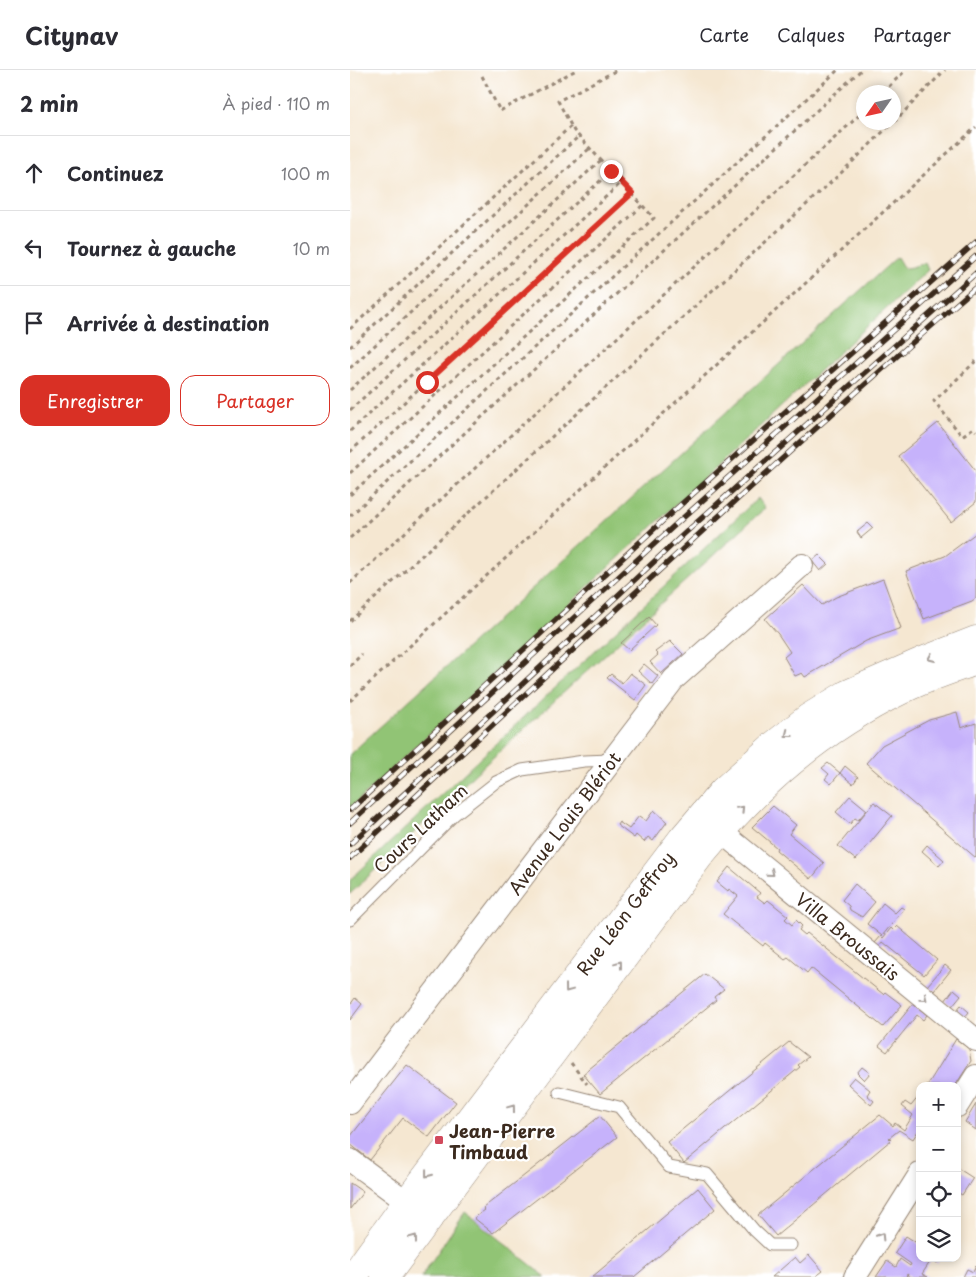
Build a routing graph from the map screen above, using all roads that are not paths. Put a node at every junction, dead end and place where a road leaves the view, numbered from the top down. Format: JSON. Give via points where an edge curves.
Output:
{"nodes":[{"id":1,"x":802,"y":565,"type":"dead end"},
{"id":2,"x":976,"y":640,"type":"edge"},
{"id":3,"x":976,"y":661,"type":"edge"},
{"id":4,"x":611,"y":760,"type":"junction"},
{"id":5,"x":720,"y":831,"type":"junction"},
{"id":6,"x":350,"y":920,"type":"edge"},
{"id":7,"x":976,"y":1040,"type":"edge"},
{"id":8,"x":976,"y":1076,"type":"edge"},
{"id":9,"x":560,"y":1092,"type":"dead end"},
{"id":10,"x":961,"y":1100,"type":"edge"},
{"id":11,"x":350,"y":1103,"type":"edge"},
{"id":12,"x":350,"y":1160,"type":"edge"},
{"id":13,"x":916,"y":1180,"type":"edge"},
{"id":14,"x":407,"y":1202,"type":"junction"},
{"id":15,"x":791,"y":1245,"type":"dead end"},
{"id":16,"x":353,"y":1277,"type":"edge"},
{"id":17,"x":385,"y":1277,"type":"edge"},
{"id":18,"x":855,"y":1277,"type":"edge"}],
"edges":[{"from":1,"to":4,"type":"street","name":"Avenue Louis Blériot","via":[[674,678]]},
{"from":2,"to":14,"type":"street","name":"Rue Léon Geffroy","one_way":true,"via":[[847,694],[808,718],[723,791],[682,839]]},
{"from":5,"to":3,"type":"street","name":"Rue Léon Geffroy","one_way":true,"via":[[778,771],[840,724],[903,689]]},
{"from":4,"to":6,"type":"lane","name":"Cours Latham","via":[[522,770],[496,782],[454,815]]},
{"from":4,"to":11,"type":"street","name":"Avenue Louis Blériot"},
{"from":5,"to":7,"type":"street","name":"Villa Broussais","one_way":true},
{"from":17,"to":5,"type":"street","name":"Rue Léon Geffroy","one_way":true},
{"from":8,"to":10,"type":"street"},
{"from":9,"to":15,"type":"lane","via":[[618,1107],[669,1167],[707,1174],[770,1245]]},
{"from":12,"to":14,"type":"street"},
{"from":18,"to":13,"type":"street","one_way":true},
{"from":14,"to":16,"type":"street","name":"Rue Léon Geffroy"}]}
